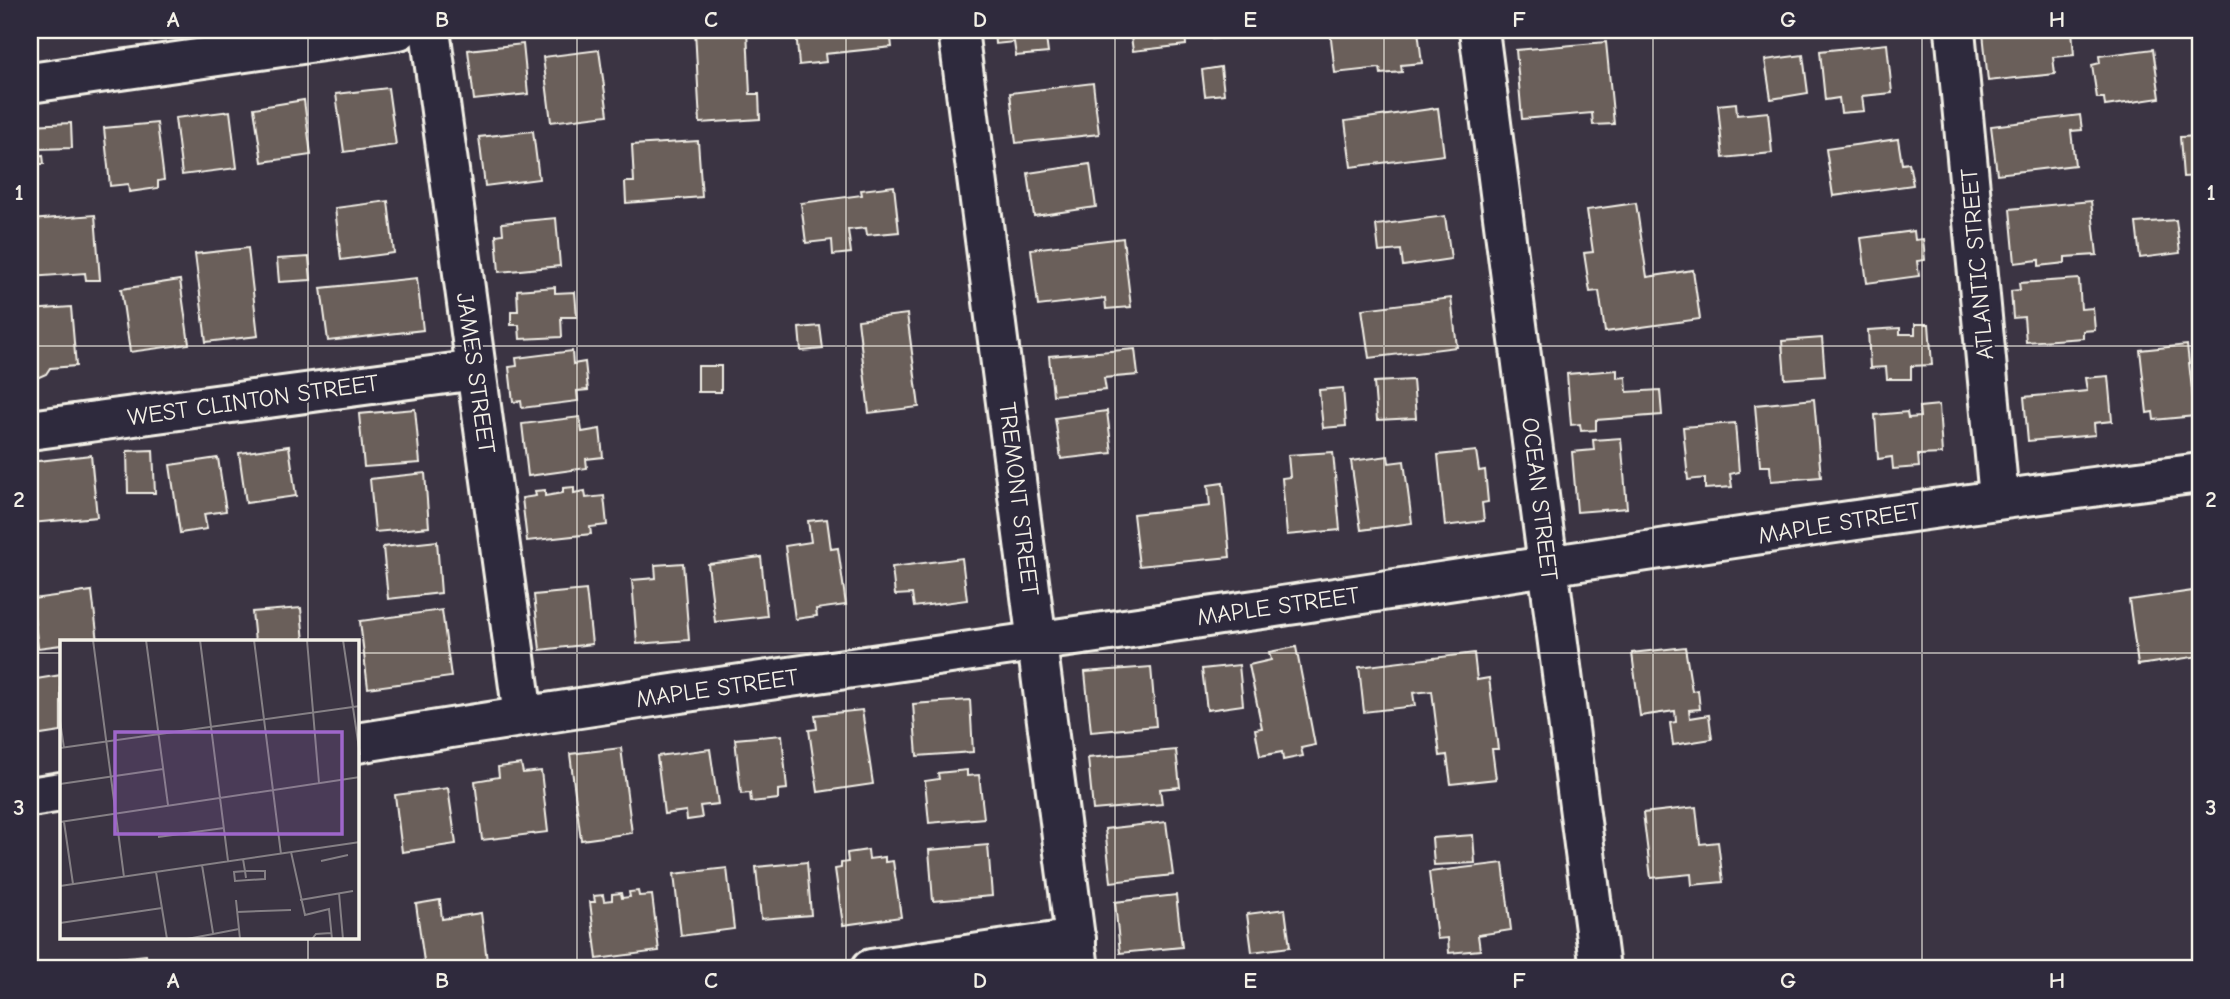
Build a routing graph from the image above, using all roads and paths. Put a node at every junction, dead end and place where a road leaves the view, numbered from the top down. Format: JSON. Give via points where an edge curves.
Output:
{"nodes":[{"id":1,"x":399,"y":30,"type":"edge"},
{"id":2,"x":430,"y":30,"type":"edge"},
{"id":3,"x":958,"y":30,"type":"edge"},
{"id":4,"x":1479,"y":30,"type":"edge"},
{"id":5,"x":1955,"y":30,"type":"edge"},
{"id":6,"x":30,"y":83,"type":"edge"},
{"id":7,"x":476,"y":370,"type":"junction"},
{"id":8,"x":30,"y":430,"type":"edge"},
{"id":9,"x":2200,"y":473,"type":"edge"},
{"id":10,"x":1999,"y":498,"type":"junction"},
{"id":11,"x":1549,"y":566,"type":"junction"},
{"id":12,"x":1037,"y":642,"type":"junction"},
{"id":13,"x":523,"y":716,"type":"junction"},
{"id":14,"x":359,"y":743,"type":"edge"},
{"id":15,"x":60,"y":792,"type":"edge"},
{"id":16,"x":30,"y":797,"type":"edge"},
{"id":17,"x":1078,"y":954,"type":"edge"},
{"id":18,"x":871,"y":969,"type":"edge"},
{"id":19,"x":1600,"y":969,"type":"edge"}],
"edges":[{"from":1,"to":6,"type":"street"},
{"from":2,"to":7,"type":"street","name":"JAMES STREET"},
{"from":3,"to":12,"type":"street","name":"TREMONT STREET"},
{"from":4,"to":11,"type":"street","name":"OCEAN STREET"},
{"from":5,"to":10,"type":"street","name":"ATLANTIC STREET"},
{"from":7,"to":8,"type":"street","name":"WEST CLINTON STREET"},
{"from":7,"to":13,"type":"street","name":"JAMES STREET"},
{"from":9,"to":10,"type":"street","name":"MAPLE STREET"},
{"from":10,"to":11,"type":"street","name":"MAPLE STREET"},
{"from":11,"to":12,"type":"street","name":"MAPLE STREET"},
{"from":11,"to":19,"type":"street","name":"OCEAN STREET"},
{"from":12,"to":13,"type":"street","name":"MAPLE STREET"},
{"from":12,"to":17,"type":"street","name":"TREMONT STREET"},
{"from":13,"to":14,"type":"street","name":"MAPLE STREET"},
{"from":15,"to":16,"type":"street"},
{"from":17,"to":18,"type":"street"}]}
